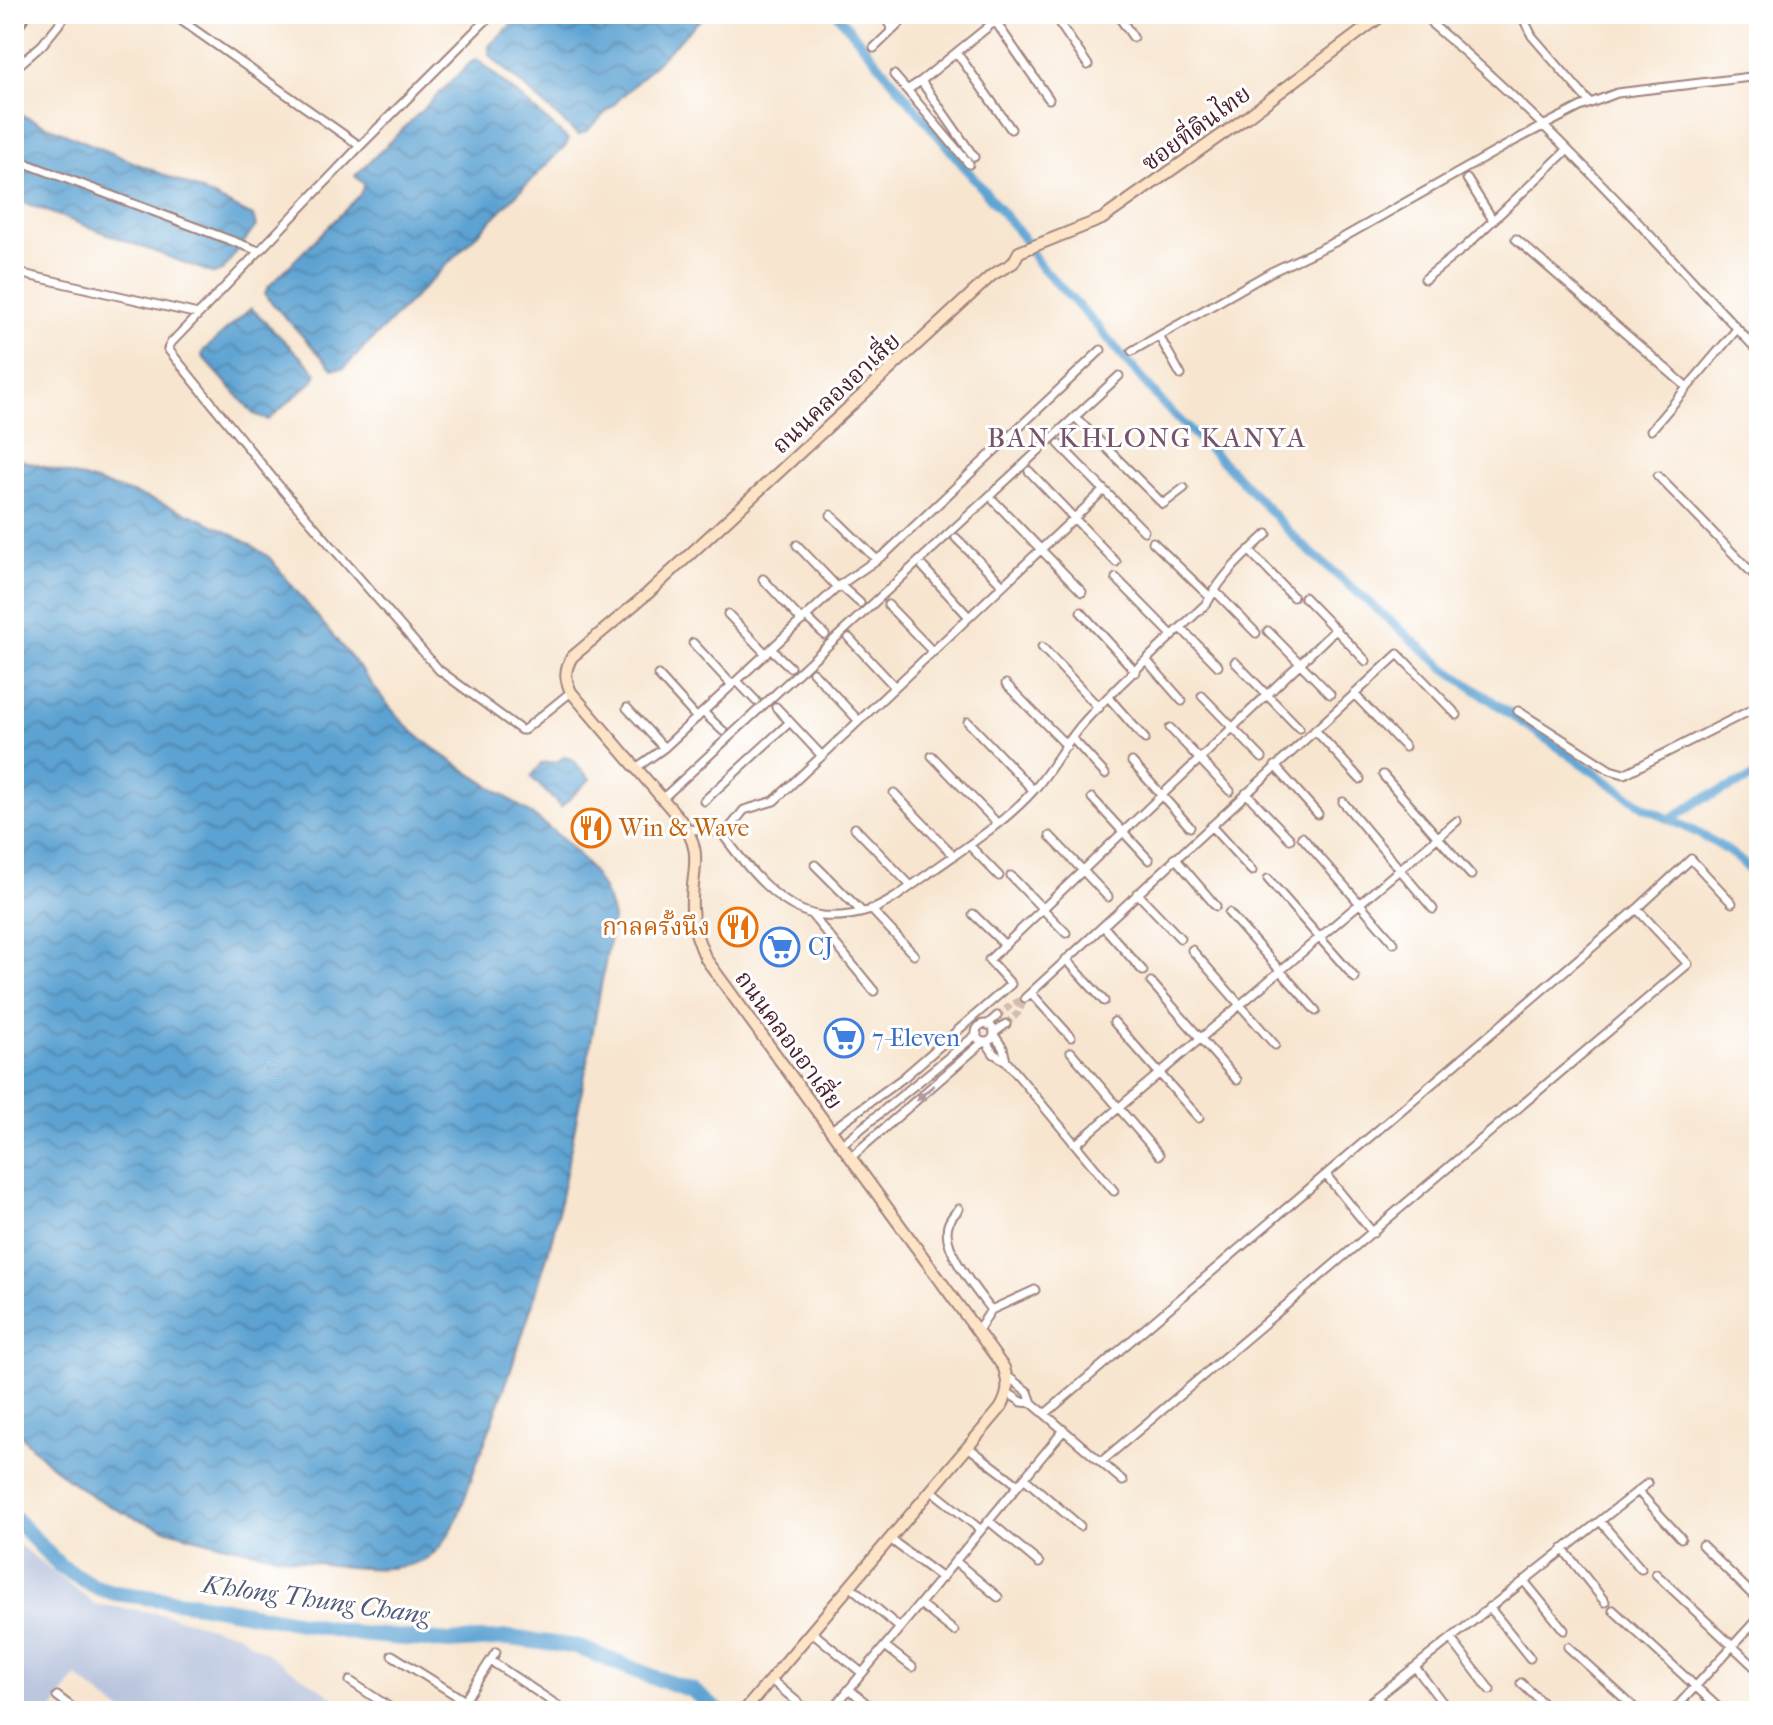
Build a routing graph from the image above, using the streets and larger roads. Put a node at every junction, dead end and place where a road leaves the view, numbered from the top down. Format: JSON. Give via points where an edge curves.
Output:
{"nodes":[{"id":1,"x":26,"y":14,"type":"edge"},
{"id":2,"x":67,"y":14,"type":"edge"},
{"id":3,"x":172,"y":14,"type":"edge"},
{"id":4,"x":492,"y":14,"type":"edge"},
{"id":5,"x":883,"y":14,"type":"edge"},
{"id":6,"x":909,"y":14,"type":"edge"},
{"id":7,"x":1004,"y":14,"type":"edge"},
{"id":8,"x":1053,"y":14,"type":"edge"},
{"id":9,"x":1384,"y":14,"type":"edge"},
{"id":10,"x":1426,"y":14,"type":"edge"},
{"id":11,"x":1521,"y":14,"type":"edge"},
{"id":12,"x":1120,"y":15,"type":"edge"},
{"id":13,"x":995,"y":21,"type":"junction"},
{"id":14,"x":892,"y":29,"type":"junction"},
{"id":15,"x":14,"y":35,"type":"edge"},
{"id":16,"x":1133,"y":37,"type":"dead end"},
{"id":17,"x":874,"y":48,"type":"dead end"},
{"id":18,"x":957,"y":53,"type":"junction"},
{"id":19,"x":1088,"y":65,"type":"dead end"},
{"id":20,"x":14,"y":69,"type":"edge"},
{"id":21,"x":894,"y":75,"type":"dead end"},
{"id":22,"x":1759,"y":76,"type":"edge"},
{"id":23,"x":921,"y":81,"type":"junction"},
{"id":24,"x":907,"y":90,"type":"junction"},
{"id":25,"x":1049,"y":99,"type":"dead end"},
{"id":26,"x":1590,"y":103,"type":"junction"},
{"id":27,"x":1542,"y":127,"type":"junction"},
{"id":28,"x":1011,"y":129,"type":"dead end"},
{"id":29,"x":360,"y":146,"type":"junction"},
{"id":30,"x":1566,"y":151,"type":"junction"},
{"id":31,"x":14,"y":159,"type":"edge"},
{"id":32,"x":1467,"y":179,"type":"dead end"},
{"id":33,"x":1493,"y":220,"type":"junction"},
{"id":34,"x":1516,"y":239,"type":"dead end"},
{"id":35,"x":259,"y":251,"type":"junction"},
{"id":36,"x":1019,"y":252,"type":"joint"},
{"id":37,"x":14,"y":272,"type":"edge"},
{"id":38,"x":1425,"y":279,"type":"dead end"},
{"id":39,"x":198,"y":314,"type":"junction"},
{"id":40,"x":1737,"y":329,"type":"junction"},
{"id":41,"x":1159,"y":336,"type":"junction"},
{"id":42,"x":1101,"y":350,"type":"dead end"},
{"id":43,"x":1132,"y":351,"type":"dead end"},
{"id":44,"x":1759,"y":352,"type":"edge"},
{"id":45,"x":1181,"y":375,"type":"dead end"},
{"id":46,"x":1119,"y":376,"type":"dead end"},
{"id":47,"x":1687,"y":387,"type":"junction"},
{"id":48,"x":1075,"y":417,"type":"junction"},
{"id":49,"x":1651,"y":430,"type":"dead end"},
{"id":50,"x":1059,"y":444,"type":"dead end"},
{"id":51,"x":1029,"y":471,"type":"dead end"},
{"id":52,"x":1658,"y":476,"type":"dead end"},
{"id":53,"x":1184,"y":488,"type":"dead end"},
{"id":54,"x":1104,"y":490,"type":"junction"},
{"id":55,"x":994,"y":501,"type":"dead end"},
{"id":56,"x":831,"y":515,"type":"dead end"},
{"id":57,"x":1075,"y":518,"type":"junction"},
{"id":58,"x":1144,"y":531,"type":"dead end"},
{"id":59,"x":1267,"y":534,"type":"dead end"},
{"id":60,"x":956,"y":538,"type":"dead end"},
{"id":61,"x":1153,"y":542,"type":"dead end"},
{"id":62,"x":797,"y":545,"type":"dead end"},
{"id":63,"x":1042,"y":550,"type":"junction"},
{"id":64,"x":1249,"y":550,"type":"junction"},
{"id":65,"x":877,"y":560,"type":"junction"},
{"id":66,"x":1116,"y":562,"type":"dead end"},
{"id":67,"x":923,"y":567,"type":"dead end"},
{"id":68,"x":1116,"y":578,"type":"dead end"},
{"id":69,"x":763,"y":579,"type":"dead end"},
{"id":70,"x":1759,"y":580,"type":"edge"},
{"id":71,"x":1003,"y":585,"type":"junction"},
{"id":72,"x":839,"y":586,"type":"junction"},
{"id":73,"x":1082,"y":592,"type":"dead end"},
{"id":74,"x":1212,"y":593,"type":"junction"},
{"id":75,"x":1293,"y":597,"type":"dead end"},
{"id":76,"x":1304,"y":597,"type":"dead end"},
{"id":77,"x":860,"y":603,"type":"dead end"},
{"id":78,"x":888,"y":605,"type":"dead end"},
{"id":79,"x":1081,"y":612,"type":"dead end"},
{"id":80,"x":728,"y":614,"type":"dead end"},
{"id":81,"x":969,"y":617,"type":"junction"},
{"id":82,"x":804,"y":619,"type":"junction"},
{"id":83,"x":1181,"y":628,"type":"junction"},
{"id":84,"x":1336,"y":629,"type":"junction"},
{"id":85,"x":1268,"y":631,"type":"dead end"},
{"id":86,"x":1256,"y":633,"type":"dead end"},
{"id":87,"x":825,"y":635,"type":"dead end"},
{"id":88,"x":1173,"y":636,"type":"junction"},
{"id":89,"x":849,"y":638,"type":"dead end"},
{"id":90,"x":693,"y":643,"type":"dead end"},
{"id":91,"x":1042,"y":647,"type":"dead end"},
{"id":92,"x":768,"y":652,"type":"junction"},
{"id":93,"x":933,"y":652,"type":"junction"},
{"id":94,"x":1147,"y":661,"type":"junction"},
{"id":95,"x":1366,"y":661,"type":"dead end"},
{"id":96,"x":1235,"y":662,"type":"dead end"},
{"id":97,"x":1301,"y":664,"type":"junction"},
{"id":98,"x":1218,"y":666,"type":"dead end"},
{"id":99,"x":790,"y":667,"type":"dead end"},
{"id":100,"x":813,"y":672,"type":"dead end"},
{"id":101,"x":1136,"y":672,"type":"junction"},
{"id":102,"x":658,"y":675,"type":"dead end"},
{"id":103,"x":734,"y":683,"type":"junction"},
{"id":104,"x":1006,"y":684,"type":"dead end"},
{"id":105,"x":895,"y":687,"type":"junction"},
{"id":106,"x":571,"y":692,"type":"junction"},
{"id":107,"x":1330,"y":694,"type":"dead end"},
{"id":108,"x":1354,"y":694,"type":"junction"},
{"id":109,"x":1202,"y":696,"type":"dead end"},
{"id":110,"x":1268,"y":696,"type":"junction"},
{"id":111,"x":1109,"y":698,"type":"junction"},
{"id":112,"x":756,"y":701,"type":"dead end"},
{"id":113,"x":1182,"y":701,"type":"dead end"},
{"id":114,"x":1759,"y":706,"type":"edge"},
{"id":115,"x":776,"y":707,"type":"dead end"},
{"id":116,"x":627,"y":708,"type":"dead end"},
{"id":117,"x":1099,"y":708,"type":"junction"},
{"id":118,"x":1518,"y":711,"type":"dead end"},
{"id":119,"x":700,"y":715,"type":"junction"},
{"id":120,"x":1457,"y":715,"type":"dead end"},
{"id":121,"x":859,"y":721,"type":"junction"},
{"id":122,"x":790,"y":722,"type":"junction"},
{"id":123,"x":968,"y":722,"type":"dead end"},
{"id":124,"x":1170,"y":728,"type":"dead end"},
{"id":125,"x":1233,"y":728,"type":"junction"},
{"id":126,"x":1299,"y":728,"type":"dead end"},
{"id":127,"x":1315,"y":730,"type":"junction"},
{"id":128,"x":723,"y":731,"type":"dead end"},
{"id":129,"x":1072,"y":738,"type":"junction"},
{"id":130,"x":1145,"y":739,"type":"dead end"},
{"id":131,"x":1067,"y":746,"type":"junction"},
{"id":132,"x":1405,"y":747,"type":"dead end"},
{"id":133,"x":664,"y":748,"type":"junction"},
{"id":134,"x":822,"y":756,"type":"junction"},
{"id":135,"x":932,"y":756,"type":"dead end"},
{"id":136,"x":1262,"y":758,"type":"dead end"},
{"id":137,"x":1200,"y":760,"type":"junction"},
{"id":138,"x":1132,"y":762,"type":"dead end"},
{"id":139,"x":1275,"y":766,"type":"junction"},
{"id":140,"x":636,"y":768,"type":"junction"},
{"id":141,"x":1105,"y":774,"type":"dead end"},
{"id":142,"x":1383,"y":775,"type":"dead end"},
{"id":143,"x":1360,"y":779,"type":"dead end"},
{"id":144,"x":1033,"y":790,"type":"junction"},
{"id":145,"x":1230,"y":791,"type":"dead end"},
{"id":146,"x":894,"y":793,"type":"dead end"},
{"id":147,"x":1246,"y":793,"type":"junction"},
{"id":148,"x":1162,"y":796,"type":"junction"},
{"id":149,"x":1092,"y":798,"type":"dead end"},
{"id":150,"x":662,"y":799,"type":"junction"},
{"id":151,"x":704,"y":801,"type":"dead end"},
{"id":152,"x":1343,"y":802,"type":"dead end"},
{"id":153,"x":1318,"y":814,"type":"dead end"},
{"id":154,"x":1457,"y":821,"type":"dead end"},
{"id":155,"x":997,"y":823,"type":"junction"},
{"id":156,"x":1211,"y":826,"type":"junction"},
{"id":157,"x":1190,"y":827,"type":"dead end"},
{"id":158,"x":855,"y":828,"type":"dead end"},
{"id":159,"x":688,"y":829,"type":"junction"},
{"id":160,"x":721,"y":832,"type":"junction"},
{"id":161,"x":1123,"y":832,"type":"junction"},
{"id":162,"x":1050,"y":836,"type":"dead end"},
{"id":163,"x":1302,"y":837,"type":"dead end"},
{"id":164,"x":1438,"y":837,"type":"junction"},
{"id":165,"x":1290,"y":839,"type":"dead end"},
{"id":166,"x":969,"y":845,"type":"junction"},
{"id":167,"x":954,"y":856,"type":"junction"},
{"id":168,"x":1175,"y":858,"type":"junction"},
{"id":169,"x":1149,"y":860,"type":"dead end"},
{"id":170,"x":815,"y":865,"type":"dead end"},
{"id":171,"x":1399,"y":870,"type":"junction"},
{"id":172,"x":1083,"y":871,"type":"junction"},
{"id":173,"x":1252,"y":871,"type":"dead end"},
{"id":174,"x":1471,"y":875,"type":"dead end"},
{"id":175,"x":999,"y":876,"type":"dead end"},
{"id":176,"x":1011,"y":876,"type":"dead end"},
{"id":177,"x":1268,"y":879,"type":"dead end"},
{"id":178,"x":911,"y":886,"type":"junction"},
{"id":179,"x":1137,"y":893,"type":"junction"},
{"id":180,"x":1108,"y":897,"type":"dead end"},
{"id":181,"x":1360,"y":903,"type":"junction"},
{"id":182,"x":1732,"y":903,"type":"dead end"},
{"id":183,"x":1216,"y":906,"type":"dead end"},
{"id":184,"x":871,"y":909,"type":"junction"},
{"id":185,"x":1043,"y":909,"type":"junction"},
{"id":186,"x":1433,"y":909,"type":"dead end"},
{"id":187,"x":1637,"y":909,"type":"junction"},
{"id":188,"x":809,"y":912,"type":"junction"},
{"id":189,"x":862,"y":912,"type":"junction"},
{"id":190,"x":1229,"y":913,"type":"dead end"},
{"id":191,"x":973,"y":914,"type":"dead end"},
{"id":192,"x":1103,"y":926,"type":"junction"},
{"id":193,"x":1066,"y":933,"type":"dead end"},
{"id":194,"x":1320,"y":937,"type":"junction"},
{"id":195,"x":1180,"y":938,"type":"dead end"},
{"id":196,"x":1394,"y":943,"type":"dead end"},
{"id":197,"x":1005,"y":945,"type":"junction"},
{"id":198,"x":1192,"y":950,"type":"dead end"},
{"id":199,"x":914,"y":955,"type":"dead end"},
{"id":200,"x":1066,"y":959,"type":"junction"},
{"id":201,"x":1143,"y":971,"type":"dead end"},
{"id":202,"x":1280,"y":971,"type":"junction"},
{"id":203,"x":1355,"y":978,"type":"dead end"},
{"id":204,"x":1151,"y":982,"type":"dead end"},
{"id":205,"x":874,"y":991,"type":"dead end"},
{"id":206,"x":1104,"y":1001,"type":"dead end"},
{"id":207,"x":1241,"y":1004,"type":"junction"},
{"id":208,"x":1316,"y":1011,"type":"dead end"},
{"id":209,"x":997,"y":1016,"type":"tunnel mouth"},
{"id":210,"x":1114,"y":1022,"type":"dead end"},
{"id":211,"x":1006,"y":1024,"type":"tunnel mouth"},
{"id":212,"x":987,"y":1025,"type":"junction"},
{"id":213,"x":977,"y":1034,"type":"junction"},
{"id":214,"x":994,"y":1034,"type":"junction"},
{"id":215,"x":1071,"y":1037,"type":"dead end"},
{"id":216,"x":1202,"y":1037,"type":"junction"},
{"id":217,"x":985,"y":1042,"type":"junction"},
{"id":218,"x":1275,"y":1045,"type":"dead end"},
{"id":219,"x":1071,"y":1052,"type":"dead end"},
{"id":220,"x":1006,"y":1061,"type":"junction"},
{"id":221,"x":1161,"y":1072,"type":"junction"},
{"id":222,"x":1237,"y":1080,"type":"dead end"},
{"id":223,"x":1120,"y":1107,"type":"junction"},
{"id":224,"x":1199,"y":1118,"type":"dead end"},
{"id":225,"x":830,"y":1131,"type":"junction"},
{"id":226,"x":1076,"y":1144,"type":"junction"},
{"id":227,"x":841,"y":1145,"type":"junction"},
{"id":228,"x":1159,"y":1155,"type":"dead end"},
{"id":229,"x":850,"y":1158,"type":"junction"},
{"id":230,"x":1326,"y":1175,"type":"junction"},
{"id":231,"x":1114,"y":1191,"type":"dead end"},
{"id":232,"x":959,"y":1209,"type":"dead end"},
{"id":233,"x":1373,"y":1233,"type":"junction"},
{"id":234,"x":1035,"y":1290,"type":"dead end"},
{"id":235,"x":991,"y":1310,"type":"junction"},
{"id":236,"x":977,"y":1332,"type":"junction"},
{"id":237,"x":1007,"y":1376,"type":"junction"},
{"id":238,"x":1008,"y":1393,"type":"junction"},
{"id":239,"x":1032,"y":1403,"type":"junction"},
{"id":240,"x":1045,"y":1414,"type":"junction"},
{"id":241,"x":1064,"y":1430,"type":"junction"},
{"id":242,"x":968,"y":1447,"type":"junction"},
{"id":243,"x":1101,"y":1462,"type":"junction"},
{"id":244,"x":1024,"y":1478,"type":"junction"},
{"id":245,"x":1123,"y":1481,"type":"dead end"},
{"id":246,"x":1648,"y":1483,"type":"dead end"},
{"id":247,"x":1018,"y":1485,"type":"junction"},
{"id":248,"x":931,"y":1490,"type":"junction"},
{"id":249,"x":1638,"y":1491,"type":"junction"},
{"id":250,"x":989,"y":1521,"type":"junction"},
{"id":251,"x":1600,"y":1521,"type":"junction"},
{"id":252,"x":1080,"y":1526,"type":"dead end"},
{"id":253,"x":981,"y":1530,"type":"junction"},
{"id":254,"x":1681,"y":1538,"type":"dead end"},
{"id":255,"x":890,"y":1539,"type":"junction"},
{"id":256,"x":1702,"y":1545,"type":"dead end"},
{"id":257,"x":1563,"y":1549,"type":"junction"},
{"id":258,"x":955,"y":1561,"type":"junction"},
{"id":259,"x":1039,"y":1563,"type":"dead end"},
{"id":260,"x":1641,"y":1569,"type":"dead end"},
{"id":261,"x":1656,"y":1574,"type":"dead end"},
{"id":262,"x":942,"y":1578,"type":"junction"},
{"id":263,"x":1524,"y":1581,"type":"junction"},
{"id":264,"x":850,"y":1586,"type":"junction"},
{"id":265,"x":998,"y":1597,"type":"dead end"},
{"id":266,"x":1759,"y":1601,"type":"edge"},
{"id":267,"x":1605,"y":1602,"type":"dead end"},
{"id":268,"x":920,"y":1604,"type":"junction"},
{"id":269,"x":1489,"y":1607,"type":"junction"},
{"id":270,"x":1613,"y":1610,"type":"dead end"},
{"id":271,"x":1759,"y":1617,"type":"edge"},
{"id":272,"x":900,"y":1628,"type":"junction"},
{"id":273,"x":1564,"y":1630,"type":"dead end"},
{"id":274,"x":954,"y":1631,"type":"dead end"},
{"id":275,"x":812,"y":1632,"type":"junction"},
{"id":276,"x":1451,"y":1639,"type":"junction"},
{"id":277,"x":885,"y":1646,"type":"junction"},
{"id":278,"x":1731,"y":1646,"type":"junction"},
{"id":279,"x":1568,"y":1647,"type":"dead end"},
{"id":280,"x":496,"y":1652,"type":"dead end"},
{"id":281,"x":392,"y":1655,"type":"dead end"},
{"id":282,"x":1530,"y":1658,"type":"dead end"},
{"id":283,"x":491,"y":1661,"type":"junction"},
{"id":284,"x":912,"y":1667,"type":"dead end"},
{"id":285,"x":1415,"y":1667,"type":"junction"},
{"id":286,"x":1759,"y":1671,"type":"edge"},
{"id":287,"x":862,"y":1673,"type":"junction"},
{"id":288,"x":770,"y":1679,"type":"junction"},
{"id":289,"x":350,"y":1681,"type":"dead end"},
{"id":290,"x":1521,"y":1683,"type":"dead end"},
{"id":291,"x":1695,"y":1686,"type":"junction"},
{"id":292,"x":849,"y":1689,"type":"junction"},
{"id":293,"x":1490,"y":1690,"type":"dead end"},
{"id":294,"x":57,"y":1696,"type":"dead end"},
{"id":295,"x":1377,"y":1697,"type":"junction"},
{"id":296,"x":465,"y":1701,"type":"junction"},
{"id":297,"x":867,"y":1704,"type":"dead end"},
{"id":298,"x":77,"y":1711,"type":"edge"},
{"id":299,"x":395,"y":1711,"type":"edge"},
{"id":300,"x":458,"y":1711,"type":"edge"},
{"id":301,"x":481,"y":1711,"type":"edge"},
{"id":302,"x":566,"y":1711,"type":"edge"},
{"id":303,"x":744,"y":1711,"type":"edge"},
{"id":304,"x":808,"y":1711,"type":"edge"},
{"id":305,"x":831,"y":1711,"type":"edge"},
{"id":306,"x":1359,"y":1711,"type":"edge"},
{"id":307,"x":1389,"y":1711,"type":"edge"},
{"id":308,"x":1449,"y":1711,"type":"edge"},
{"id":309,"x":1551,"y":1711,"type":"edge"},
{"id":310,"x":1638,"y":1711,"type":"edge"},
{"id":311,"x":1673,"y":1711,"type":"edge"},
{"id":312,"x":1722,"y":1711,"type":"edge"}],
"edges":[{"from":1,"to":15,"type":"street"},
{"from":2,"to":20,"type":"street"},
{"from":3,"to":29,"type":"street"},
{"from":4,"to":29,"type":"street"},
{"from":5,"to":14,"type":"street"},
{"from":6,"to":14,"type":"street"},
{"from":7,"to":13,"type":"street"},
{"from":8,"to":19,"type":"street"},
{"from":9,"to":36,"type":"street","name":"ซอยที่ดินไทย","via":[[1102,219]]},
{"from":10,"to":27,"type":"street"},
{"from":11,"to":26,"type":"street","via":[[1532,36]]},
{"from":12,"to":16,"type":"street"},
{"from":13,"to":18,"type":"street"},
{"from":13,"to":25,"type":"street"},
{"from":14,"to":17,"type":"street"},
{"from":18,"to":23,"type":"street"},
{"from":18,"to":28,"type":"street"},
{"from":21,"to":24,"type":"street"},
{"from":22,"to":26,"type":"street","via":[[1639,89]]},
{"from":23,"to":24,"type":"street"},
{"from":23,"to":24,"type":"street","via":[[971,160]]},
{"from":26,"to":27,"type":"street"},
{"from":27,"to":30,"type":"street"},
{"from":27,"to":41,"type":"street"},
{"from":29,"to":35,"type":"street"},
{"from":30,"to":33,"type":"street"},
{"from":30,"to":40,"type":"street"},
{"from":31,"to":35,"type":"street"},
{"from":32,"to":33,"type":"street"},
{"from":33,"to":38,"type":"street"},
{"from":34,"to":47,"type":"street"},
{"from":35,"to":39,"type":"street"},
{"from":36,"to":106,"type":"street","name":"ถนนคลองอาเสี่ย","via":[[1013,263],[992,275],[572,657],[565,671]]},
{"from":37,"to":39,"type":"street"},
{"from":39,"to":106,"type":"street","via":[[171,343],[171,356],[439,670],[521,730]]},
{"from":40,"to":44,"type":"street"},
{"from":40,"to":47,"type":"street"},
{"from":41,"to":43,"type":"street"},
{"from":41,"to":45,"type":"street"},
{"from":42,"to":65,"type":"street"},
{"from":46,"to":48,"type":"street"},
{"from":47,"to":49,"type":"street"},
{"from":48,"to":53,"type":"street","via":[[1163,504]]},
{"from":48,"to":150,"type":"street"},
{"from":50,"to":54,"type":"street"},
{"from":51,"to":57,"type":"street"},
{"from":52,"to":70,"type":"street"},
{"from":54,"to":57,"type":"street"},
{"from":54,"to":58,"type":"street"},
{"from":55,"to":63,"type":"street"},
{"from":56,"to":65,"type":"street"},
{"from":57,"to":63,"type":"street"},
{"from":57,"to":66,"type":"street"},
{"from":59,"to":64,"type":"street"},
{"from":60,"to":71,"type":"street"},
{"from":61,"to":74,"type":"street"},
{"from":62,"to":72,"type":"street"},
{"from":63,"to":71,"type":"street"},
{"from":63,"to":73,"type":"street"},
{"from":64,"to":74,"type":"street"},
{"from":64,"to":75,"type":"street"},
{"from":65,"to":72,"type":"street"},
{"from":67,"to":81,"type":"street"},
{"from":68,"to":88,"type":"street"},
{"from":69,"to":82,"type":"street"},
{"from":71,"to":81,"type":"street"},
{"from":72,"to":77,"type":"street"},
{"from":72,"to":82,"type":"street"},
{"from":74,"to":83,"type":"street"},
{"from":74,"to":86,"type":"street"},
{"from":76,"to":84,"type":"street"},
{"from":78,"to":93,"type":"street"},
{"from":79,"to":101,"type":"street"},
{"from":80,"to":92,"type":"street"},
{"from":81,"to":93,"type":"street"},
{"from":82,"to":87,"type":"street"},
{"from":82,"to":92,"type":"street"},
{"from":83,"to":88,"type":"street"},
{"from":83,"to":98,"type":"street"},
{"from":84,"to":95,"type":"street"},
{"from":84,"to":97,"type":"street"},
{"from":85,"to":97,"type":"street"},
{"from":88,"to":94,"type":"street"},
{"from":89,"to":105,"type":"street"},
{"from":90,"to":103,"type":"street"},
{"from":91,"to":117,"type":"street"},
{"from":92,"to":99,"type":"street"},
{"from":92,"to":103,"type":"street"},
{"from":93,"to":105,"type":"street"},
{"from":94,"to":101,"type":"street"},
{"from":94,"to":113,"type":"street"},
{"from":96,"to":110,"type":"street"},
{"from":97,"to":107,"type":"street"},
{"from":97,"to":110,"type":"street"},
{"from":100,"to":121,"type":"street"},
{"from":101,"to":111,"type":"street"},
{"from":102,"to":119,"type":"street"},
{"from":103,"to":112,"type":"street"},
{"from":103,"to":119,"type":"street"},
{"from":104,"to":131,"type":"street"},
{"from":105,"to":121,"type":"street"},
{"from":106,"to":140,"type":"street"},
{"from":108,"to":120,"type":"street","via":[[1398,654]]},
{"from":108,"to":127,"type":"street"},
{"from":108,"to":132,"type":"street"},
{"from":109,"to":125,"type":"street"},
{"from":110,"to":125,"type":"street"},
{"from":110,"to":126,"type":"street"},
{"from":111,"to":117,"type":"street"},
{"from":111,"to":130,"type":"street"},
{"from":114,"to":118,"type":"street","via":[[1624,774]]},
{"from":115,"to":122,"type":"street"},
{"from":116,"to":133,"type":"street"},
{"from":117,"to":129,"type":"street"},
{"from":119,"to":128,"type":"street"},
{"from":119,"to":133,"type":"street"},
{"from":121,"to":134,"type":"street"},
{"from":122,"to":134,"type":"street"},
{"from":122,"to":151,"type":"street"},
{"from":123,"to":144,"type":"street"},
{"from":124,"to":137,"type":"street"},
{"from":125,"to":136,"type":"street"},
{"from":125,"to":137,"type":"street"},
{"from":127,"to":139,"type":"street"},
{"from":127,"to":143,"type":"street"},
{"from":129,"to":131,"type":"street"},
{"from":129,"to":141,"type":"street"},
{"from":131,"to":144,"type":"street"},
{"from":133,"to":140,"type":"street"},
{"from":134,"to":160,"type":"street","via":[[774,801],[744,810]]},
{"from":135,"to":155,"type":"street"},
{"from":137,"to":145,"type":"street"},
{"from":137,"to":148,"type":"street"},
{"from":138,"to":148,"type":"street"},
{"from":139,"to":147,"type":"street"},
{"from":139,"to":153,"type":"street"},
{"from":140,"to":150,"type":"street"},
{"from":142,"to":164,"type":"street"},
{"from":144,"to":155,"type":"street"},
{"from":146,"to":167,"type":"street"},
{"from":147,"to":156,"type":"street"},
{"from":147,"to":165,"type":"street"},
{"from":148,"to":157,"type":"street"},
{"from":148,"to":161,"type":"street"},
{"from":149,"to":161,"type":"street"},
{"from":150,"to":159,"type":"street"},
{"from":152,"to":171,"type":"street"},
{"from":154,"to":164,"type":"street"},
{"from":155,"to":166,"type":"street"},
{"from":156,"to":168,"type":"street"},
{"from":156,"to":173,"type":"street"},
{"from":158,"to":178,"type":"street"},
{"from":159,"to":160,"type":"street"},
{"from":159,"to":225,"type":"street","name":"ถนนคลองอาเสี่ย","via":[[695,850],[693,924],[706,959]]},
{"from":160,"to":188,"type":"street","via":[[762,880]]},
{"from":161,"to":169,"type":"street"},
{"from":161,"to":172,"type":"street"},
{"from":162,"to":172,"type":"street"},
{"from":163,"to":181,"type":"street"},
{"from":164,"to":171,"type":"street"},
{"from":164,"to":174,"type":"street"},
{"from":166,"to":167,"type":"street"},
{"from":166,"to":175,"type":"street"},
{"from":167,"to":178,"type":"street"},
{"from":168,"to":179,"type":"street"},
{"from":168,"to":183,"type":"street"},
{"from":170,"to":189,"type":"street"},
{"from":171,"to":181,"type":"street"},
{"from":171,"to":186,"type":"street"},
{"from":172,"to":180,"type":"street"},
{"from":172,"to":185,"type":"street"},
{"from":176,"to":185,"type":"street"},
{"from":177,"to":194,"type":"street"},
{"from":178,"to":184,"type":"street"},
{"from":179,"to":192,"type":"street"},
{"from":179,"to":195,"type":"street"},
{"from":181,"to":194,"type":"street"},
{"from":181,"to":196,"type":"street"},
{"from":182,"to":187,"type":"street","via":[[1691,859]]},
{"from":184,"to":189,"type":"street"},
{"from":184,"to":199,"type":"street"},
{"from":185,"to":193,"type":"street"},
{"from":185,"to":197,"type":"street"},
{"from":187,"to":230,"type":"street"},
{"from":187,"to":233,"type":"street","via":[[1688,964]]},
{"from":188,"to":189,"type":"street"},
{"from":188,"to":205,"type":"street"},
{"from":190,"to":202,"type":"street"},
{"from":191,"to":197,"type":"street"},
{"from":192,"to":200,"type":"street"},
{"from":192,"to":201,"type":"street"},
{"from":194,"to":202,"type":"street"},
{"from":194,"to":203,"type":"street"},
{"from":197,"to":225,"type":"street","via":[[989,960],[1011,984],[903,1078]]},
{"from":198,"to":207,"type":"street"},
{"from":200,"to":206,"type":"street"},
{"from":200,"to":215,"type":"street","via":[[1028,995]]},
{"from":202,"to":207,"type":"street"},
{"from":202,"to":208,"type":"street"},
{"from":204,"to":216,"type":"street"},
{"from":207,"to":216,"type":"street"},
{"from":207,"to":218,"type":"street"},
{"from":209,"to":212,"type":"street"},
{"from":210,"to":221,"type":"street"},
{"from":211,"to":214,"type":"street"},
{"from":212,"to":213,"type":"street"},
{"from":212,"to":214,"type":"street"},
{"from":213,"to":217,"type":"street"},
{"from":213,"to":227,"type":"street"},
{"from":214,"to":217,"type":"street"},
{"from":214,"to":220,"type":"street"},
{"from":216,"to":221,"type":"street"},
{"from":216,"to":222,"type":"street"},
{"from":217,"to":220,"type":"street"},
{"from":217,"to":229,"type":"street","one_way":true},
{"from":219,"to":223,"type":"street"},
{"from":220,"to":226,"type":"street"},
{"from":221,"to":223,"type":"street"},
{"from":221,"to":224,"type":"street"},
{"from":223,"to":226,"type":"street"},
{"from":223,"to":228,"type":"street"},
{"from":225,"to":227,"type":"street","name":"ถนนคลองอาเสี่ย"},
{"from":226,"to":231,"type":"street"},
{"from":227,"to":229,"type":"street","name":"ถนนคลองอาเสี่ย"},
{"from":229,"to":236,"type":"street","name":"ถนนคลองอาเสี่ย"},
{"from":230,"to":233,"type":"street"},
{"from":230,"to":240,"type":"street"},
{"from":232,"to":235,"type":"street","via":[[948,1223],[948,1238]]},
{"from":233,"to":243,"type":"street"},
{"from":234,"to":235,"type":"street"},
{"from":235,"to":236,"type":"street"},
{"from":236,"to":237,"type":"street","name":"ถนนคลองอาเสี่ย"},
{"from":237,"to":238,"type":"street"},
{"from":237,"to":239,"type":"street","via":[[1028,1392]]},
{"from":238,"to":239,"type":"street"},
{"from":238,"to":242,"type":"street"},
{"from":239,"to":240,"type":"street"},
{"from":240,"to":241,"type":"street"},
{"from":241,"to":243,"type":"street"},
{"from":241,"to":244,"type":"street"},
{"from":242,"to":247,"type":"street"},
{"from":242,"to":248,"type":"street"},
{"from":243,"to":245,"type":"street"},
{"from":244,"to":247,"type":"street"},
{"from":244,"to":252,"type":"street"},
{"from":246,"to":249,"type":"street"},
{"from":247,"to":250,"type":"street"},
{"from":248,"to":253,"type":"street"},
{"from":248,"to":255,"type":"street"},
{"from":249,"to":251,"type":"street"},
{"from":249,"to":254,"type":"street"},
{"from":250,"to":253,"type":"street"},
{"from":250,"to":259,"type":"street"},
{"from":251,"to":257,"type":"street"},
{"from":251,"to":260,"type":"street"},
{"from":253,"to":258,"type":"street"},
{"from":255,"to":262,"type":"street"},
{"from":255,"to":264,"type":"street"},
{"from":256,"to":266,"type":"street"},
{"from":257,"to":263,"type":"street"},
{"from":257,"to":267,"type":"street"},
{"from":258,"to":262,"type":"street"},
{"from":258,"to":265,"type":"street"},
{"from":261,"to":278,"type":"street"},
{"from":262,"to":268,"type":"street"},
{"from":263,"to":269,"type":"street"},
{"from":263,"to":273,"type":"street"},
{"from":264,"to":272,"type":"street"},
{"from":264,"to":275,"type":"street"},
{"from":268,"to":272,"type":"street"},
{"from":268,"to":274,"type":"street"},
{"from":269,"to":276,"type":"street"},
{"from":269,"to":282,"type":"street"},
{"from":270,"to":291,"type":"street"},
{"from":271,"to":278,"type":"street"},
{"from":272,"to":277,"type":"street"},
{"from":275,"to":287,"type":"street"},
{"from":275,"to":288,"type":"street"},
{"from":276,"to":285,"type":"street"},
{"from":276,"to":293,"type":"street"},
{"from":277,"to":284,"type":"street"},
{"from":277,"to":287,"type":"street"},
{"from":278,"to":286,"type":"street"},
{"from":278,"to":291,"type":"street"},
{"from":279,"to":310,"type":"street"},
{"from":280,"to":283,"type":"street"},
{"from":281,"to":296,"type":"street"},
{"from":283,"to":296,"type":"street"},
{"from":283,"to":302,"type":"street"},
{"from":285,"to":295,"type":"street"},
{"from":285,"to":308,"type":"street"},
{"from":287,"to":292,"type":"street"},
{"from":288,"to":303,"type":"street"},
{"from":288,"to":304,"type":"street"},
{"from":289,"to":299,"type":"street"},
{"from":290,"to":309,"type":"street"},
{"from":291,"to":311,"type":"street"},
{"from":291,"to":312,"type":"street"},
{"from":292,"to":297,"type":"street"},
{"from":292,"to":305,"type":"street"},
{"from":294,"to":298,"type":"street"},
{"from":295,"to":306,"type":"street"},
{"from":295,"to":307,"type":"street"},
{"from":296,"to":300,"type":"street"},
{"from":296,"to":301,"type":"street"}]}
